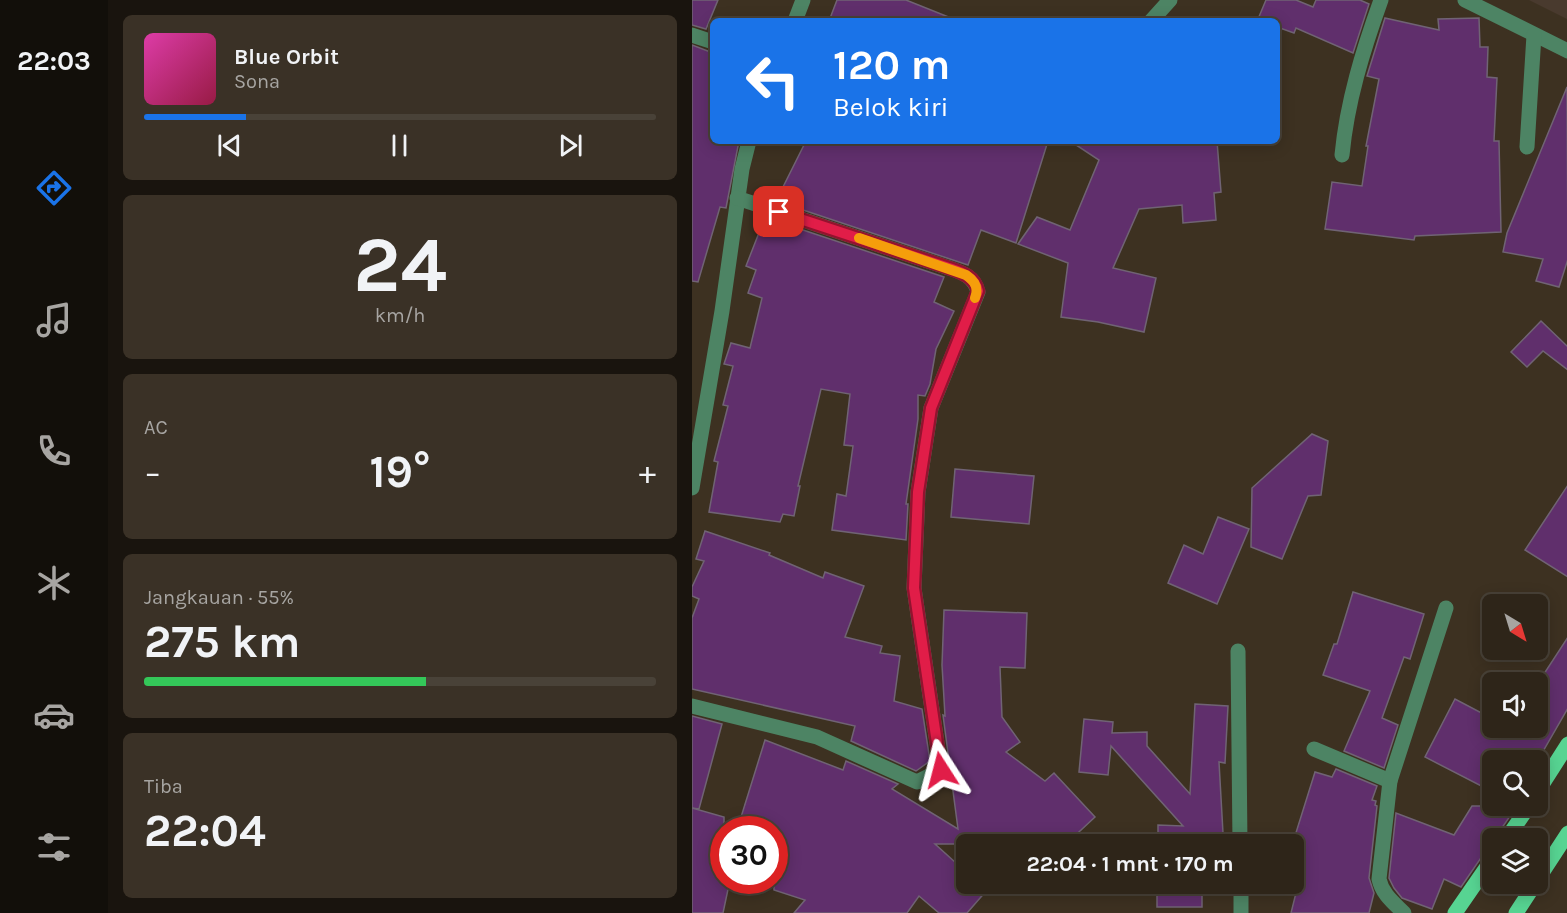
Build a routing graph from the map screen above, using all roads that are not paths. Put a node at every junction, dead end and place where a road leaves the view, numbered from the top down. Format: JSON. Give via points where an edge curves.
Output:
{"nodes":[{"id":1,"x":803,"y":0,"type":"edge"},
{"id":2,"x":1170,"y":0,"type":"edge"},
{"id":3,"x":1381,"y":0,"type":"edge"},
{"id":4,"x":1464,"y":0,"type":"edge"},
{"id":5,"x":796,"y":18,"type":"edge"},
{"id":6,"x":1154,"y":18,"type":"edge"},
{"id":7,"x":692,"y":35,"type":"edge"},
{"id":8,"x":1534,"y":35,"type":"junction"},
{"id":9,"x":710,"y":41,"type":"edge"},
{"id":10,"x":1568,"y":51,"type":"edge"},
{"id":11,"x":748,"y":144,"type":"edge"},
{"id":12,"x":1527,"y":147,"type":"dead end"},
{"id":13,"x":1342,"y":155,"type":"dead end"},
{"id":14,"x":737,"y":198,"type":"junction"},
{"id":15,"x":692,"y":488,"type":"edge"},
{"id":16,"x":1446,"y":608,"type":"dead end"},
{"id":17,"x":1238,"y":651,"type":"dead end"},
{"id":18,"x":692,"y":706,"type":"edge"},
{"id":19,"x":1568,"y":744,"type":"edge"},
{"id":20,"x":1314,"y":749,"type":"dead end"},
{"id":21,"x":1548,"y":775,"type":"edge"},
{"id":22,"x":1390,"y":781,"type":"junction"},
{"id":23,"x":1568,"y":833,"type":"edge"},
{"id":24,"x":1240,"y":834,"type":"edge"},
{"id":25,"x":1548,"y":864,"type":"edge"},
{"id":26,"x":1482,"y":874,"type":"edge"},
{"id":27,"x":1241,"y":894,"type":"edge"},
{"id":28,"x":1528,"y":894,"type":"edge"},
{"id":29,"x":1241,"y":913,"type":"edge"},
{"id":30,"x":1404,"y":913,"type":"edge"},
{"id":31,"x":1455,"y":913,"type":"edge"},
{"id":32,"x":1516,"y":913,"type":"edge"}],
"edges":[{"from":1,"to":5,"type":"street"},
{"from":2,"to":6,"type":"street"},
{"from":3,"to":13,"type":"street","via":[[1360,63]]},
{"from":4,"to":8,"type":"street"},
{"from":7,"to":9,"type":"street"},
{"from":8,"to":10,"type":"street"},
{"from":8,"to":12,"type":"street"},
{"from":11,"to":14,"type":"street"},
{"from":14,"to":15,"type":"street"},
{"from":14,"to":18,"type":"street","via":[[946,267],[966,275],[978,291],[931,408],[918,492],[914,588],[941,770],[917,782],[817,737]]},
{"from":16,"to":22,"type":"street"},
{"from":17,"to":24,"type":"street"},
{"from":19,"to":21,"type":"main road"},
{"from":20,"to":22,"type":"street"},
{"from":22,"to":30,"type":"street","via":[[1379,879],[1388,898]]},
{"from":23,"to":25,"type":"main road"},
{"from":26,"to":31,"type":"main road"},
{"from":27,"to":29,"type":"street"},
{"from":28,"to":32,"type":"main road"}]}
